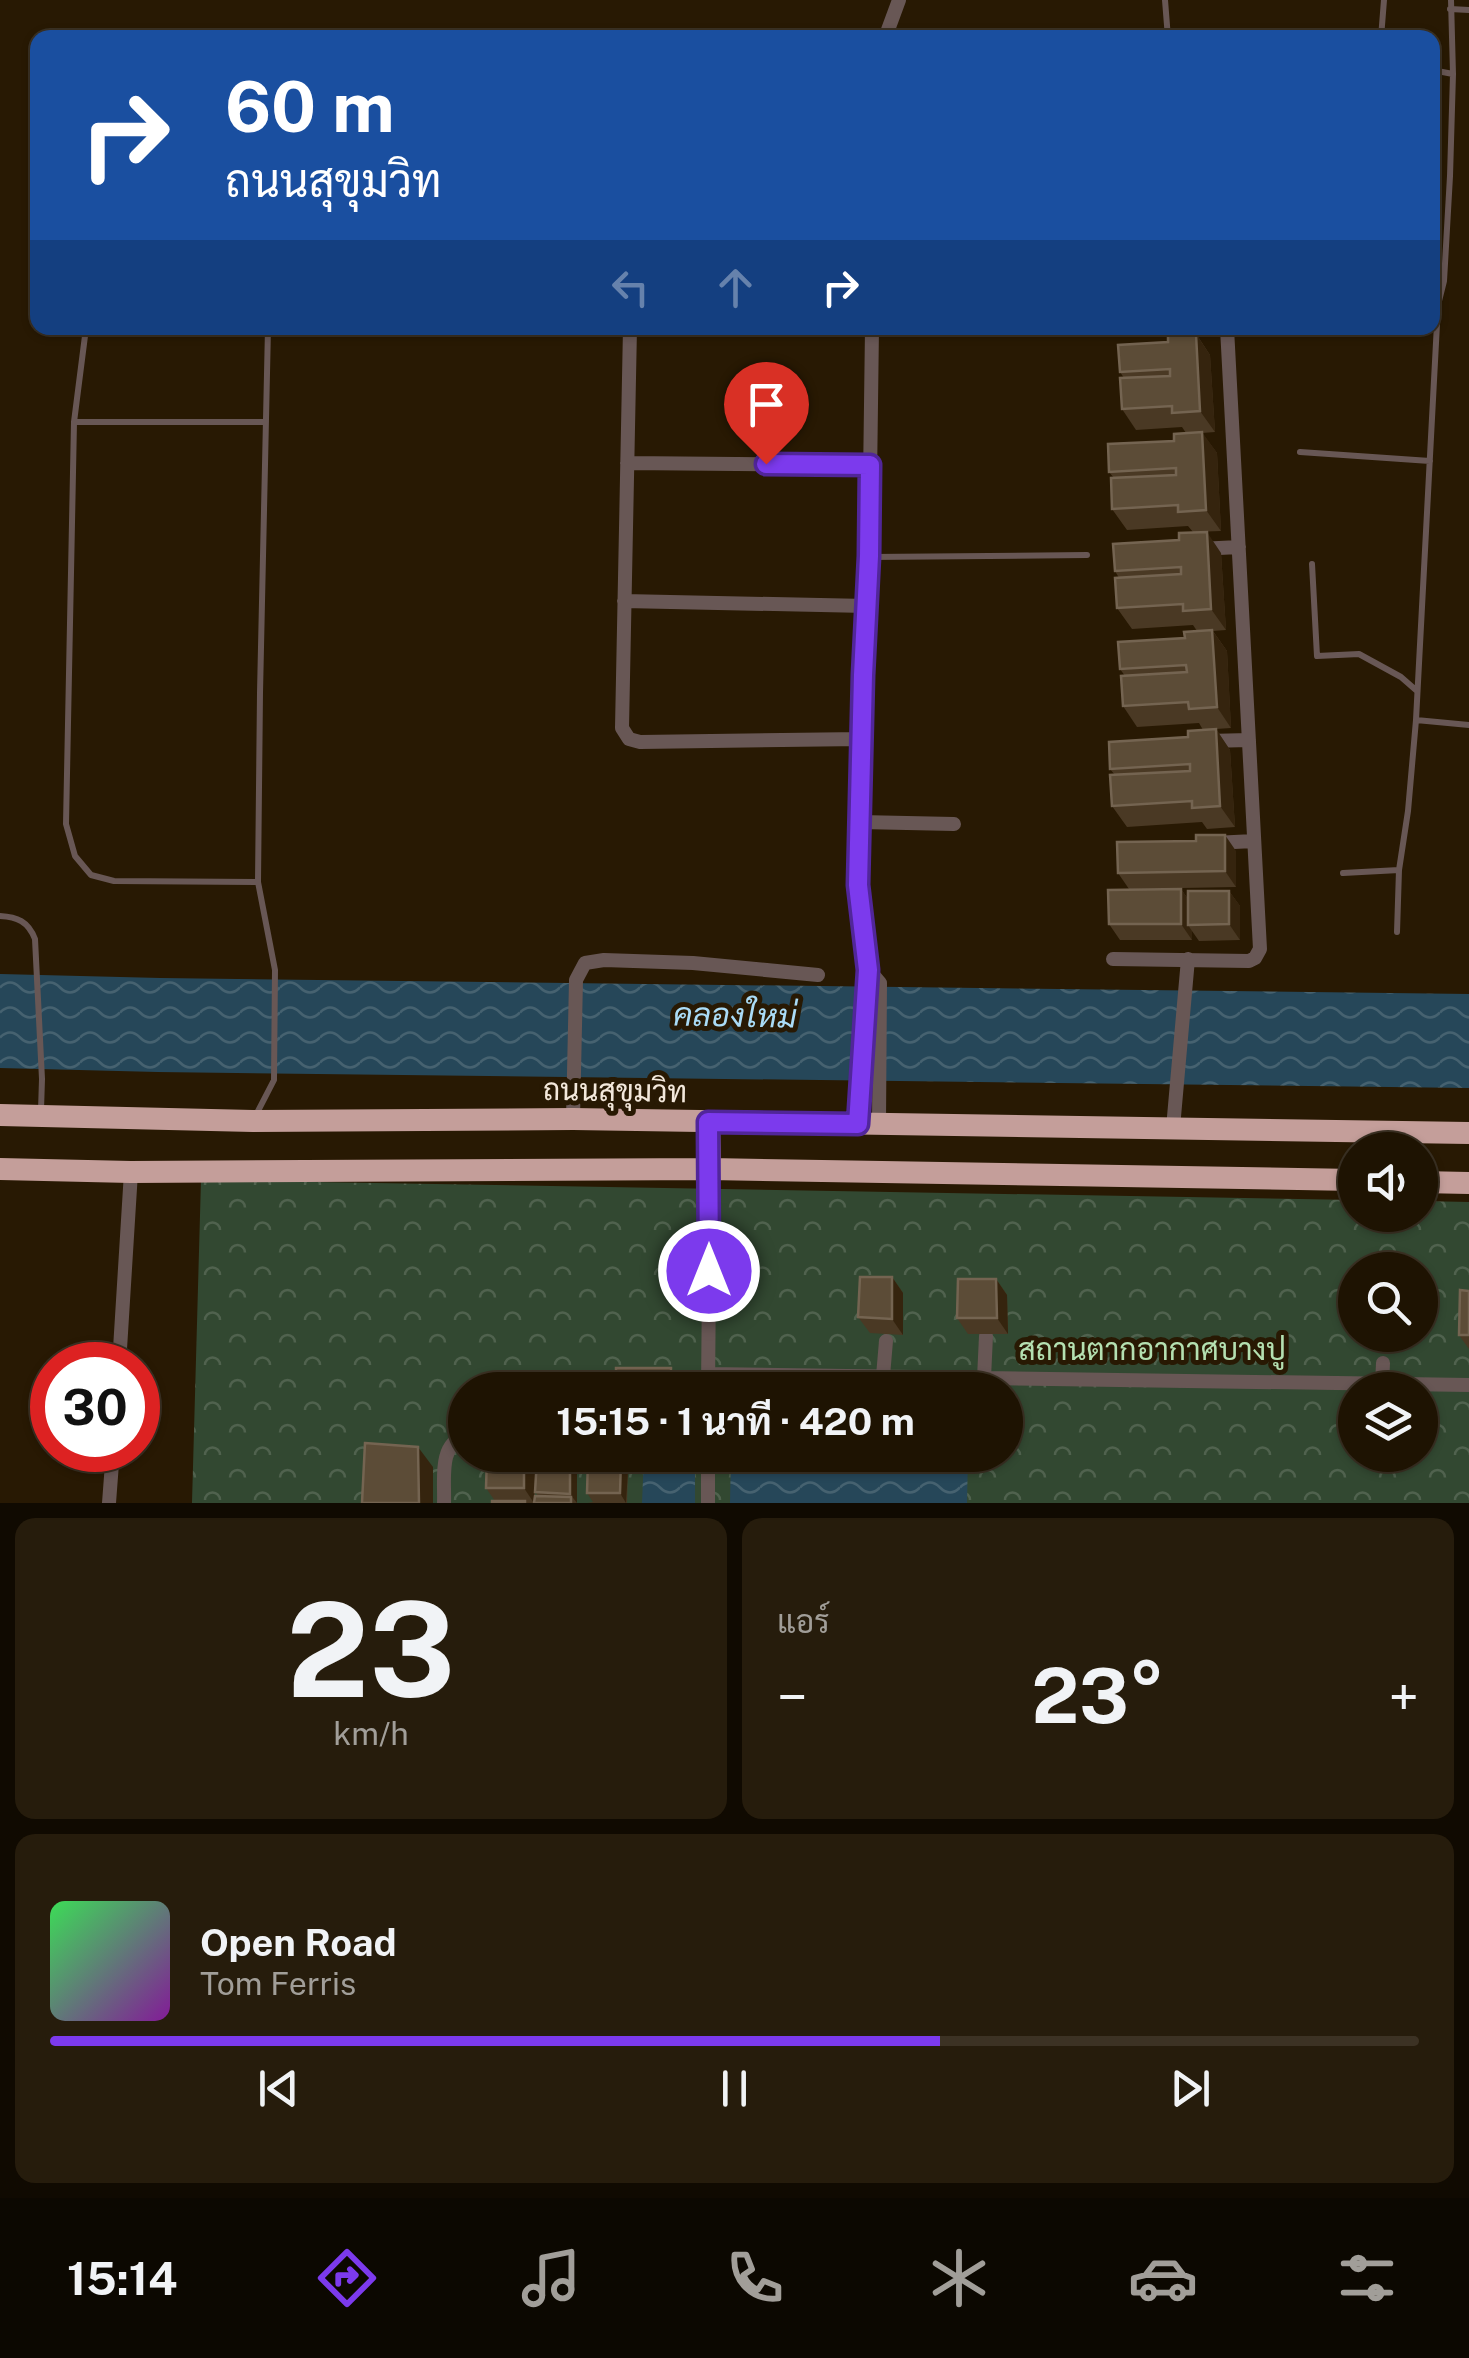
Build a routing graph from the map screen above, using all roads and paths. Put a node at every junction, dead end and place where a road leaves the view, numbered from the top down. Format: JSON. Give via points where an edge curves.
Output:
{"nodes":[{"id":1,"x":899,"y":0,"type":"edge"},
{"id":2,"x":1165,"y":0,"type":"edge"},
{"id":3,"x":1384,"y":0,"type":"edge"},
{"id":4,"x":1451,"y":0,"type":"edge"},
{"id":5,"x":1450,"y":10,"type":"junction"},
{"id":6,"x":1469,"y":10,"type":"edge"},
{"id":7,"x":888,"y":30,"type":"edge"},
{"id":8,"x":1167,"y":30,"type":"edge"},
{"id":9,"x":1382,"y":30,"type":"edge"},
{"id":10,"x":1440,"y":72,"type":"edge"},
{"id":11,"x":1452,"y":74,"type":"junction"},
{"id":12,"x":1440,"y":281,"type":"edge"},
{"id":13,"x":1444,"y":281,"type":"junction"},
{"id":14,"x":1440,"y":292,"type":"edge"},
{"id":15,"x":85,"y":335,"type":"edge"},
{"id":16,"x":268,"y":335,"type":"edge"},
{"id":17,"x":630,"y":335,"type":"edge"},
{"id":18,"x":872,"y":335,"type":"edge"},
{"id":19,"x":1227,"y":335,"type":"edge"},
{"id":20,"x":1434,"y":335,"type":"edge"},
{"id":21,"x":1228,"y":346,"type":"junction"},
{"id":22,"x":1209,"y":347,"type":"dead end"},
{"id":23,"x":74,"y":422,"type":"junction"},
{"id":24,"x":266,"y":422,"type":"junction"},
{"id":25,"x":1234,"y":447,"type":"junction"},
{"id":26,"x":1214,"y":448,"type":"dead end"},
{"id":27,"x":1300,"y":452,"type":"dead end"},
{"id":28,"x":1430,"y":461,"type":"junction"},
{"id":29,"x":628,"y":463,"type":"junction"},
{"id":30,"x":870,"y":465,"type":"junction"},
{"id":31,"x":1238,"y":546,"type":"junction"},
{"id":32,"x":1185,"y":550,"type":"edge"},
{"id":33,"x":1086,"y":555,"type":"dead end"},
{"id":34,"x":869,"y":556,"type":"junction"},
{"id":35,"x":1312,"y":564,"type":"dead end"},
{"id":36,"x":624,"y":601,"type":"junction"},
{"id":37,"x":867,"y":606,"type":"junction"},
{"id":38,"x":1244,"y":645,"type":"junction"},
{"id":39,"x":1225,"y":646,"type":"dead end"},
{"id":40,"x":1418,"y":692,"type":"junction"},
{"id":41,"x":1416,"y":720,"type":"junction"},
{"id":42,"x":1469,"y":725,"type":"edge"},
{"id":43,"x":861,"y":739,"type":"junction"},
{"id":44,"x":1249,"y":740,"type":"junction"},
{"id":45,"x":1190,"y":742,"type":"edge"},
{"id":46,"x":860,"y":822,"type":"junction"},
{"id":47,"x":954,"y":824,"type":"dead end"},
{"id":48,"x":1254,"y":841,"type":"junction"},
{"id":49,"x":1201,"y":843,"type":"edge"},
{"id":50,"x":1399,"y":870,"type":"junction"},
{"id":51,"x":1344,"y":873,"type":"dead end"},
{"id":52,"x":258,"y":882,"type":"junction"},
{"id":53,"x":0,"y":916,"type":"edge"},
{"id":54,"x":1397,"y":932,"type":"dead end"},
{"id":55,"x":1113,"y":959,"type":"dead end"},
{"id":56,"x":1188,"y":959,"type":"junction"},
{"id":57,"x":818,"y":976,"type":"dead end"},
{"id":58,"x":872,"y":978,"type":"junction"},
{"id":59,"x":0,"y":1115,"type":"edge"},
{"id":60,"x":40,"y":1116,"type":"junction"},
{"id":61,"x":573,"y":1119,"type":"junction"},
{"id":62,"x":253,"y":1122,"type":"junction"},
{"id":63,"x":708,"y":1122,"type":"junction"},
{"id":64,"x":868,"y":1124,"type":"junction"},
{"id":65,"x":1173,"y":1128,"type":"junction"},
{"id":66,"x":1469,"y":1133,"type":"edge"},
{"id":67,"x":0,"y":1169,"type":"edge"},
{"id":68,"x":710,"y":1169,"type":"junction"},
{"id":69,"x":131,"y":1172,"type":"junction"},
{"id":70,"x":1338,"y":1180,"type":"edge"},
{"id":71,"x":1438,"y":1182,"type":"edge"},
{"id":72,"x":1469,"y":1182,"type":"edge"},
{"id":73,"x":986,"y":1336,"type":"dead end"},
{"id":74,"x":886,"y":1341,"type":"dead end"},
{"id":75,"x":121,"y":1342,"type":"edge"},
{"id":76,"x":1383,"y":1363,"type":"dead end"},
{"id":77,"x":708,"y":1372,"type":"edge"},
{"id":78,"x":884,"y":1372,"type":"edge"},
{"id":79,"x":984,"y":1372,"type":"edge"},
{"id":80,"x":1383,"y":1372,"type":"edge"},
{"id":81,"x":1023,"y":1379,"type":"edge"},
{"id":82,"x":1338,"y":1383,"type":"edge"},
{"id":83,"x":1438,"y":1384,"type":"edge"},
{"id":84,"x":1469,"y":1384,"type":"edge"},
{"id":85,"x":448,"y":1450,"type":"edge"},
{"id":86,"x":111,"y":1472,"type":"edge"},
{"id":87,"x":708,"y":1472,"type":"edge"},
{"id":88,"x":109,"y":1503,"type":"edge"},
{"id":89,"x":444,"y":1503,"type":"edge"},
{"id":90,"x":708,"y":1503,"type":"edge"}],
"edges":[{"from":1,"to":7,"type":"street"},
{"from":2,"to":8,"type":"lane"},
{"from":3,"to":9,"type":"lane"},
{"from":4,"to":5,"type":"lane"},
{"from":5,"to":6,"type":"lane"},
{"from":5,"to":11,"type":"lane"},
{"from":10,"to":11,"type":"lane"},
{"from":11,"to":13,"type":"lane"},
{"from":12,"to":13,"type":"lane"},
{"from":13,"to":14,"type":"lane"},
{"from":15,"to":23,"type":"lane"},
{"from":16,"to":24,"type":"lane"},
{"from":17,"to":29,"type":"street"},
{"from":18,"to":30,"type":"street"},
{"from":19,"to":21,"type":"street"},
{"from":20,"to":28,"type":"lane"},
{"from":21,"to":22,"type":"street"},
{"from":21,"to":25,"type":"street"},
{"from":23,"to":24,"type":"lane"},
{"from":23,"to":52,"type":"lane","via":[[66,824],[76,856],[91,874],[114,881]]},
{"from":24,"to":52,"type":"lane"},
{"from":25,"to":26,"type":"street"},
{"from":25,"to":31,"type":"street"},
{"from":27,"to":28,"type":"lane"},
{"from":28,"to":40,"type":"lane"},
{"from":29,"to":30,"type":"street"},
{"from":29,"to":36,"type":"street"},
{"from":30,"to":34,"type":"street"},
{"from":31,"to":32,"type":"street"},
{"from":31,"to":38,"type":"street"},
{"from":33,"to":34,"type":"lane"},
{"from":34,"to":37,"type":"street"},
{"from":35,"to":40,"type":"lane","via":[[1317,656],[1359,654]]},
{"from":36,"to":37,"type":"street"},
{"from":36,"to":43,"type":"street","via":[[622,728],[629,739]]},
{"from":37,"to":43,"type":"street"},
{"from":38,"to":39,"type":"street"},
{"from":38,"to":44,"type":"street"},
{"from":40,"to":41,"type":"lane"},
{"from":41,"to":42,"type":"lane"},
{"from":41,"to":50,"type":"lane"},
{"from":43,"to":46,"type":"street"},
{"from":44,"to":45,"type":"street"},
{"from":44,"to":48,"type":"street"},
{"from":46,"to":47,"type":"street"},
{"from":46,"to":58,"type":"street","via":[[858,885]]},
{"from":48,"to":49,"type":"street"},
{"from":48,"to":56,"type":"street","via":[[1260,949],[1255,958]]},
{"from":50,"to":51,"type":"lane"},
{"from":50,"to":54,"type":"lane"},
{"from":52,"to":62,"type":"lane","via":[[275,970],[274,1080]]},
{"from":53,"to":60,"type":"lane","via":[[18,918],[35,939]]},
{"from":55,"to":56,"type":"street"},
{"from":56,"to":65,"type":"street"},
{"from":57,"to":61,"type":"street","via":[[693,963],[585,963],[576,980]]},
{"from":58,"to":64,"type":"street","via":[[858,1092]]},
{"from":58,"to":64,"type":"street","via":[[880,1092]]},
{"from":59,"to":60,"type":"highway","name":"ถนนสุขุมวิท"},
{"from":60,"to":62,"type":"highway","name":"ถนนสุขุมวิท"},
{"from":61,"to":62,"type":"highway","name":"ถนนสุขุมวิท"},
{"from":61,"to":63,"type":"highway","name":"ถนนสุขุมวิท"},
{"from":63,"to":64,"type":"highway","name":"ถนนสุขุมวิท"},
{"from":63,"to":68,"type":"highway"},
{"from":64,"to":65,"type":"highway","name":"ถนนสุขุมวิท"},
{"from":65,"to":66,"type":"highway","name":"ถนนสุขุมวิท"},
{"from":67,"to":69,"type":"highway"},
{"from":68,"to":69,"type":"highway"},
{"from":68,"to":70,"type":"highway"},
{"from":68,"to":77,"type":"street"},
{"from":69,"to":75,"type":"street"},
{"from":71,"to":72,"type":"highway"},
{"from":73,"to":79,"type":"street"},
{"from":74,"to":78,"type":"street"},
{"from":76,"to":80,"type":"street"},
{"from":81,"to":82,"type":"street"},
{"from":83,"to":84,"type":"street"},
{"from":85,"to":89,"type":"street"},
{"from":86,"to":88,"type":"street"},
{"from":87,"to":90,"type":"street"}]}
